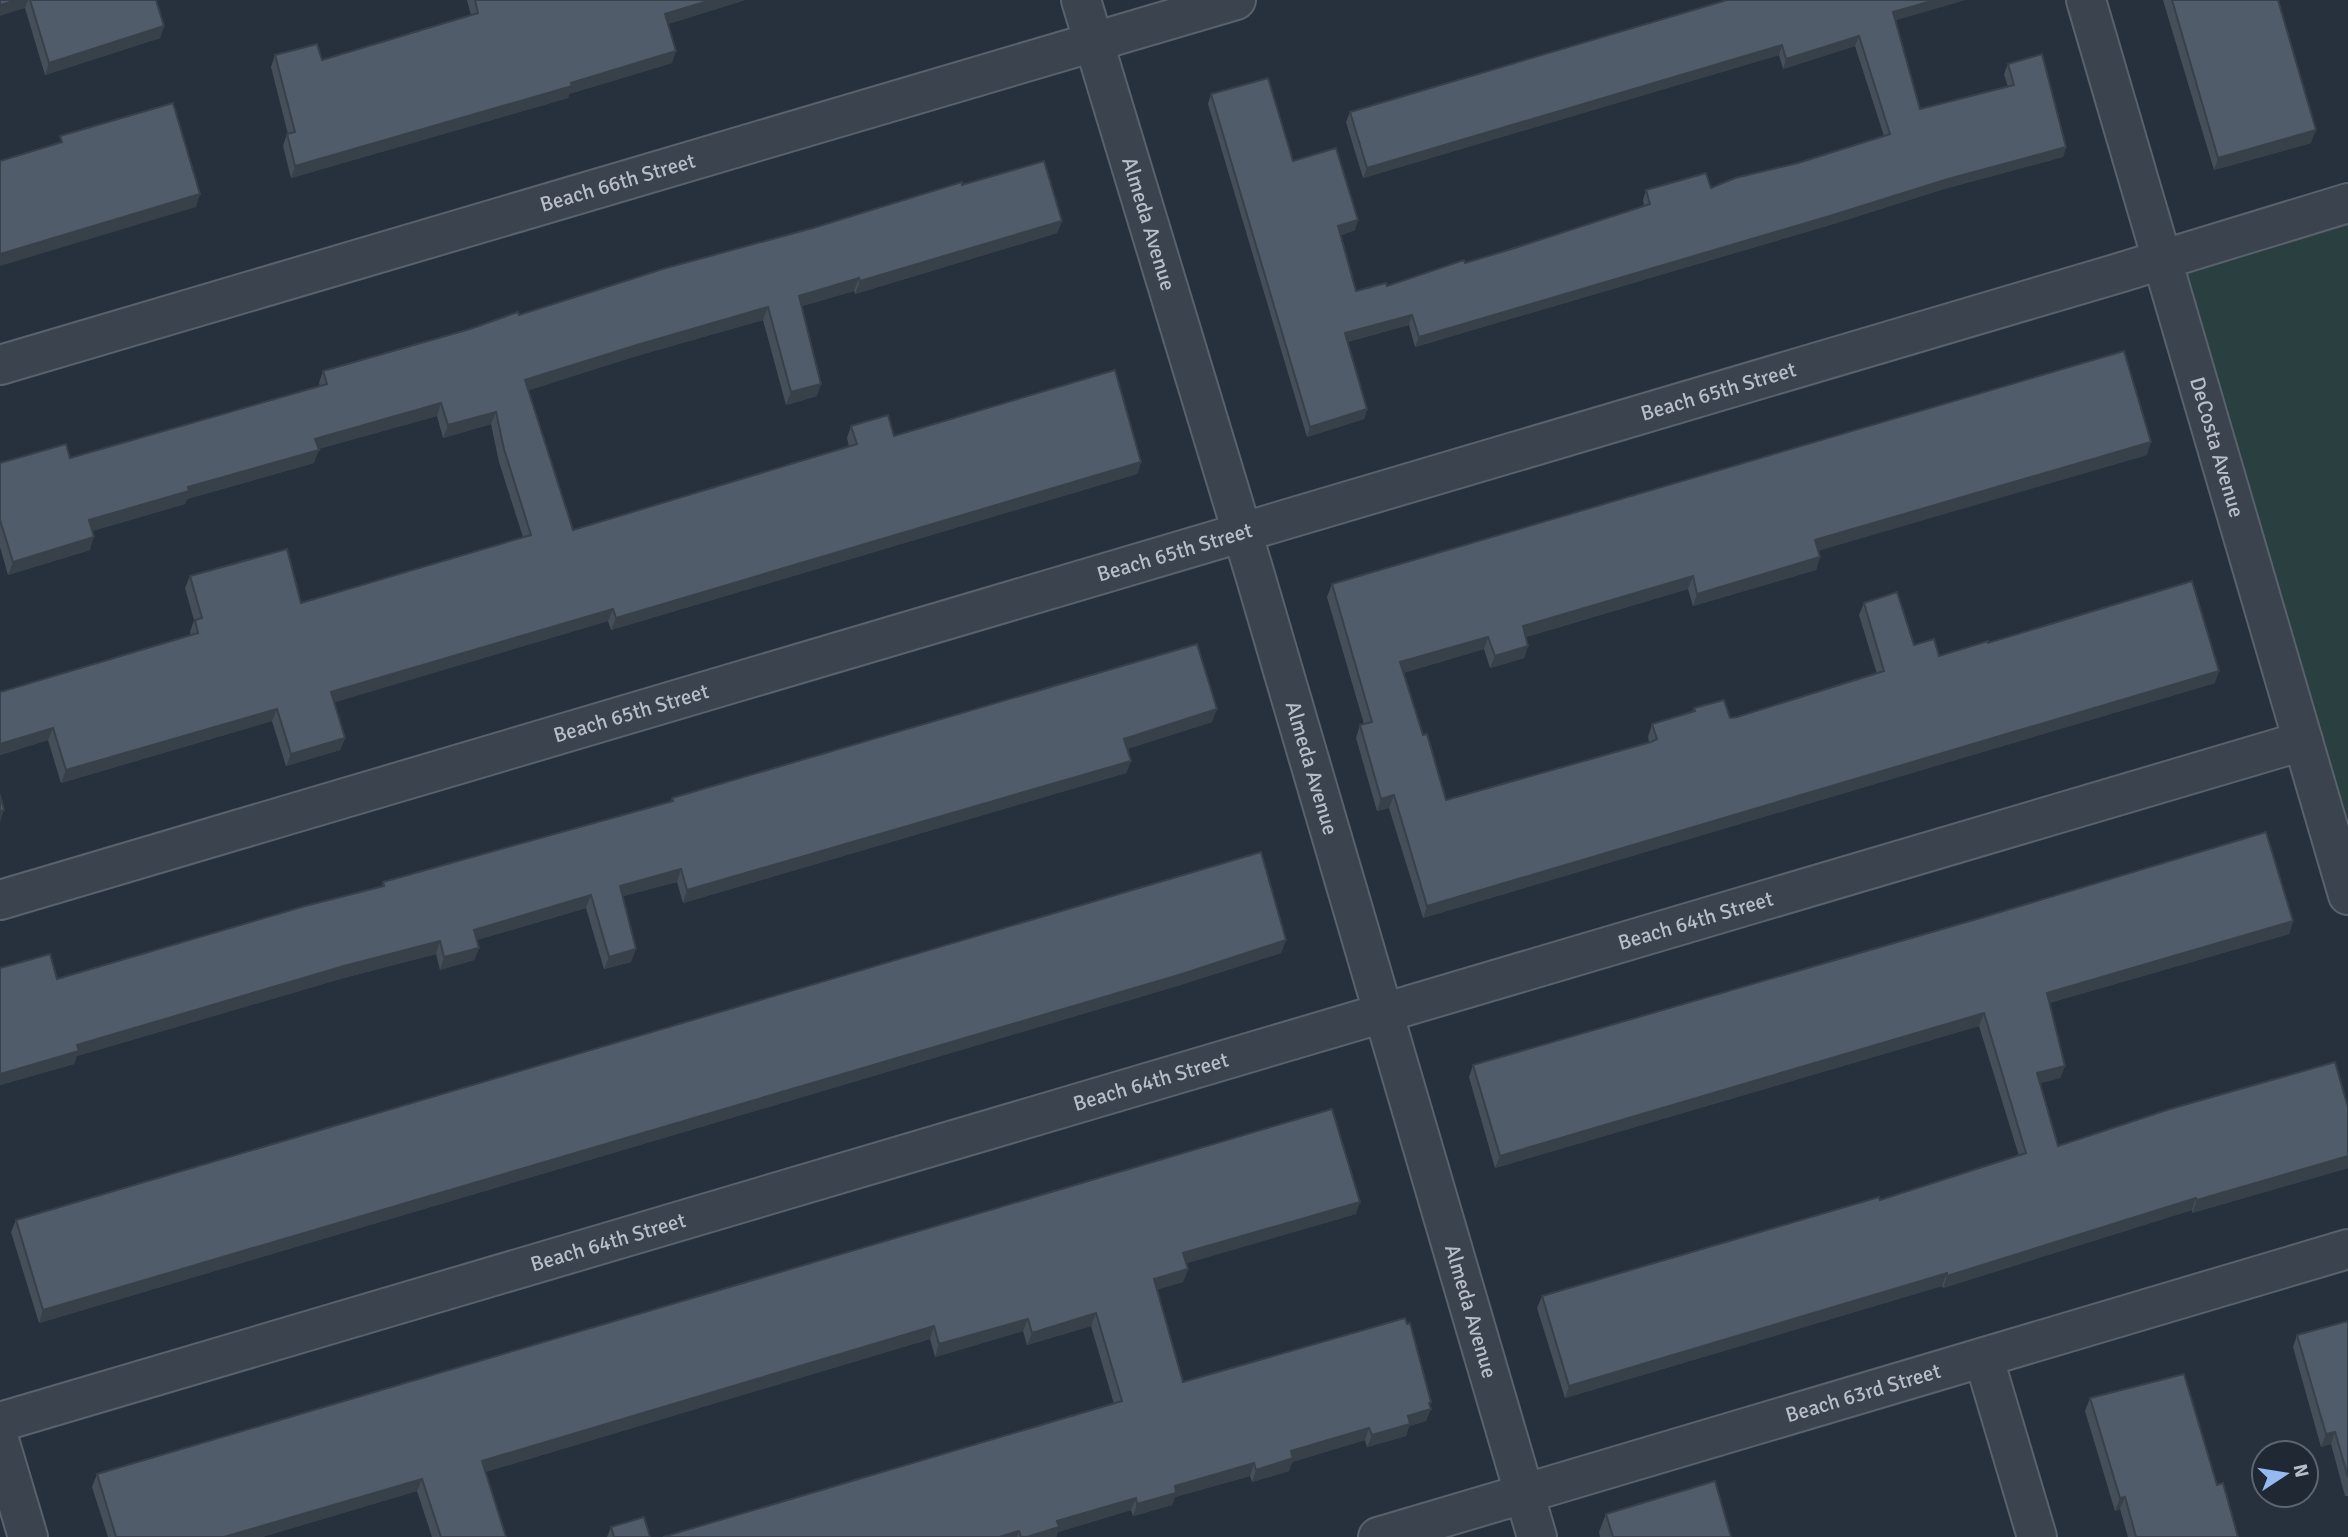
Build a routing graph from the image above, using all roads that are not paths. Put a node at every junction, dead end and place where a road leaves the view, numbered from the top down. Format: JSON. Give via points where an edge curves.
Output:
{"nodes":[{"id":1,"x":1082,"y":0,"type":"edge"},
{"id":2,"x":1236,"y":0,"type":"edge"},
{"id":3,"x":2086,"y":0,"type":"edge"},
{"id":4,"x":1094,"y":43,"type":"junction"},
{"id":5,"x":2348,"y":203,"type":"edge"},
{"id":6,"x":2162,"y":259,"type":"junction"},
{"id":7,"x":0,"y":365,"type":"edge"},
{"id":8,"x":1242,"y":532,"type":"junction"},
{"id":9,"x":2303,"y":741,"type":"junction"},
{"id":10,"x":2348,"y":895,"type":"edge"},
{"id":11,"x":0,"y":900,"type":"edge"},
{"id":12,"x":1383,"y":1013,"type":"junction"},
{"id":13,"x":2348,"y":1249,"type":"edge"},
{"id":14,"x":1984,"y":1359,"type":"junction"},
{"id":15,"x":0,"y":1422,"type":"edge"},
{"id":16,"x":0,"y":1443,"type":"edge"},
{"id":17,"x":1525,"y":1493,"type":"junction"},
{"id":18,"x":28,"y":1537,"type":"edge"},
{"id":19,"x":1378,"y":1537,"type":"edge"},
{"id":20,"x":1537,"y":1537,"type":"edge"},
{"id":21,"x":2037,"y":1537,"type":"edge"}],
"edges":[{"from":1,"to":4,"type":"street","name":"Almeda Avenue"},
{"from":2,"to":4,"type":"street","name":"Beach 66th Street"},
{"from":3,"to":6,"type":"street","name":"DeCosta Avenue"},
{"from":4,"to":7,"type":"street","name":"Beach 66th Street"},
{"from":4,"to":8,"type":"street","name":"Almeda Avenue"},
{"from":5,"to":6,"type":"street","name":"Beach 65th Street"},
{"from":6,"to":8,"type":"street","name":"Beach 65th Street"},
{"from":6,"to":9,"type":"street","name":"DeCosta Avenue"},
{"from":8,"to":11,"type":"street","name":"Beach 65th Street"},
{"from":8,"to":12,"type":"street","name":"Almeda Avenue"},
{"from":9,"to":10,"type":"street","name":"DeCosta Avenue"},
{"from":9,"to":12,"type":"street","name":"Beach 64th Street"},
{"from":12,"to":15,"type":"street","name":"Beach 64th Street"},
{"from":12,"to":17,"type":"street","name":"Almeda Avenue"},
{"from":13,"to":14,"type":"street","name":"Beach 63rd Street"},
{"from":14,"to":17,"type":"street","name":"Beach 63rd Street"},
{"from":14,"to":21,"type":"street"},
{"from":16,"to":18,"type":"street"},
{"from":17,"to":19,"type":"street","name":"Beach 63rd Street"},
{"from":17,"to":20,"type":"street","name":"Almeda Avenue"}]}
